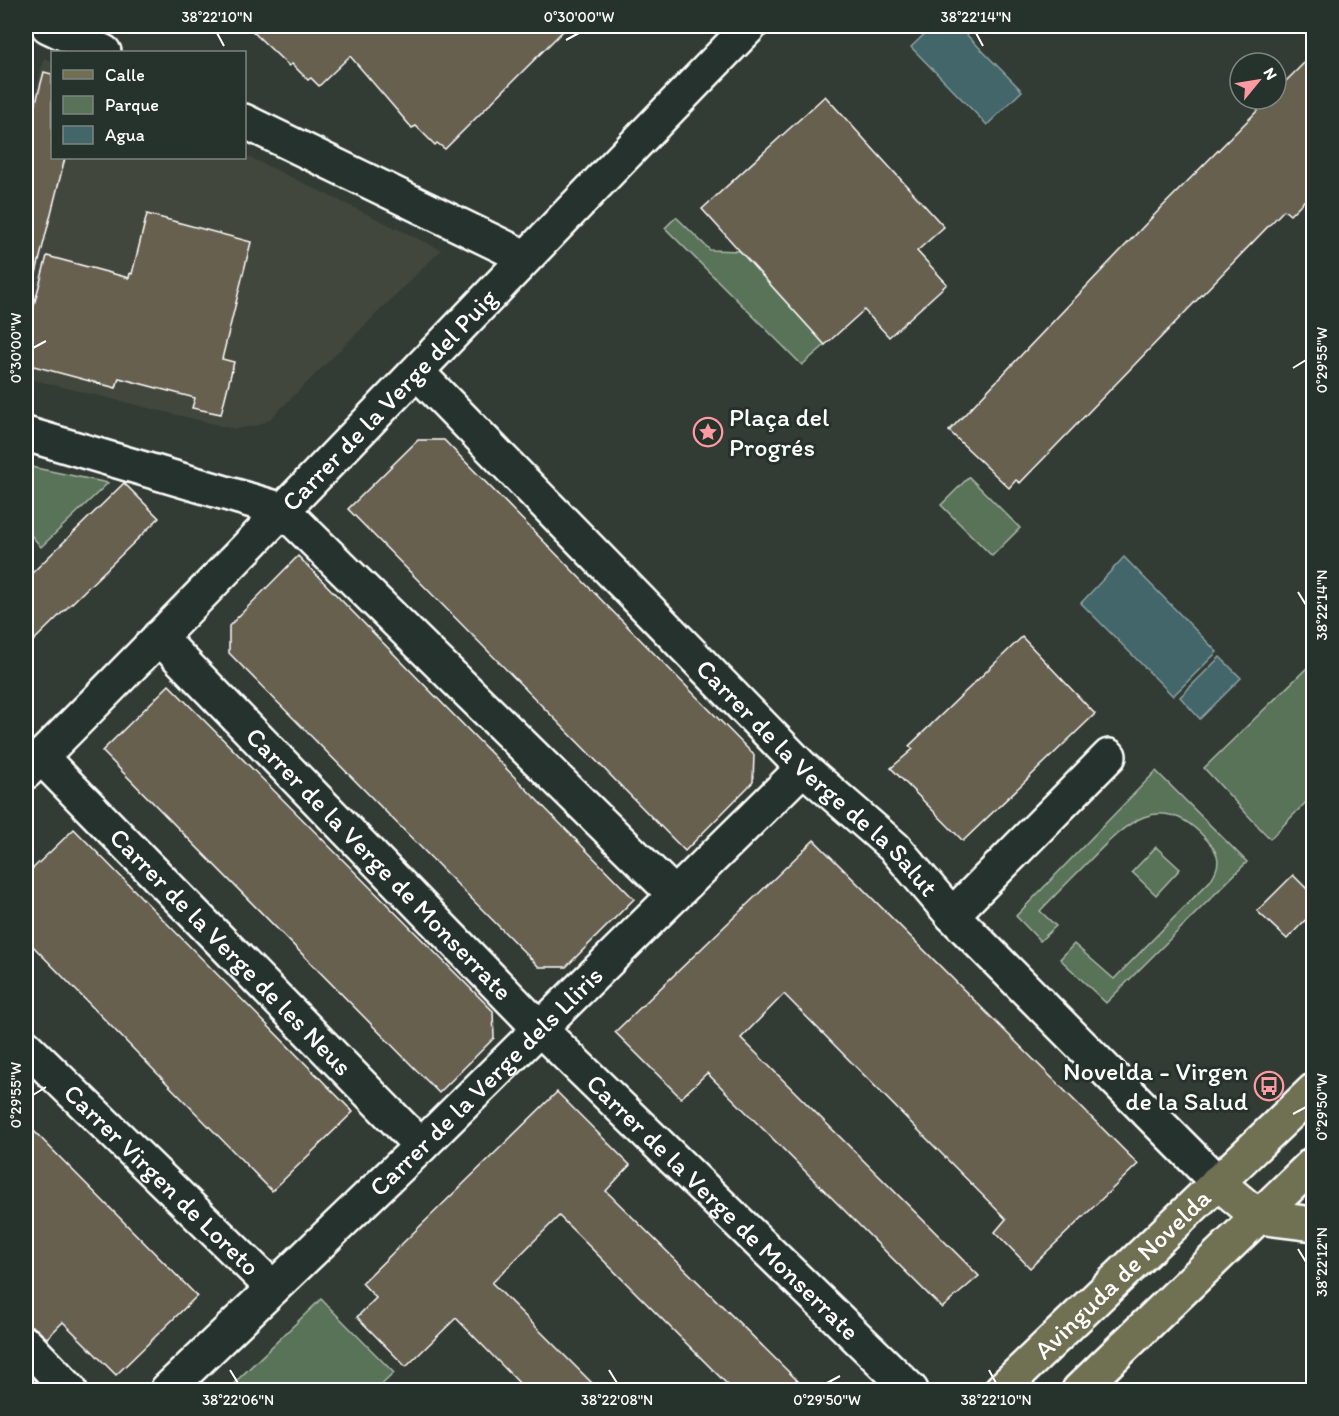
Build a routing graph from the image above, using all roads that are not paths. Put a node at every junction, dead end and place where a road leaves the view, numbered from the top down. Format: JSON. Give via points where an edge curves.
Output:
{"nodes":[{"id":1,"x":48,"y":26,"type":"edge"},
{"id":2,"x":750,"y":26,"type":"edge"},
{"id":3,"x":102,"y":51,"type":"edge"},
{"id":4,"x":246,"y":122,"type":"edge"},
{"id":5,"x":525,"y":257,"type":"junction"},
{"id":6,"x":417,"y":372,"type":"junction"},
{"id":7,"x":26,"y":434,"type":"edge"},
{"id":8,"x":283,"y":510,"type":"junction"},
{"id":9,"x":159,"y":637,"type":"junction"},
{"id":10,"x":1109,"y":756,"type":"dead end"},
{"id":11,"x":33,"y":764,"type":"edge"},
{"id":12,"x":803,"y":768,"type":"junction"},
{"id":13,"x":675,"y":895,"type":"junction"},
{"id":14,"x":952,"y":915,"type":"junction"},
{"id":15,"x":539,"y":1028,"type":"junction"},
{"id":16,"x":26,"y":1047,"type":"edge"},
{"id":17,"x":1314,"y":1090,"type":"edge"},
{"id":18,"x":421,"y":1146,"type":"junction"},
{"id":19,"x":1314,"y":1163,"type":"edge"},
{"id":20,"x":1217,"y":1182,"type":"junction"},
{"id":21,"x":1259,"y":1217,"type":"junction"},
{"id":22,"x":1314,"y":1224,"type":"edge"},
{"id":23,"x":273,"y":1288,"type":"junction"},
{"id":24,"x":26,"y":1344,"type":"edge"},
{"id":25,"x":70,"y":1390,"type":"edge"},
{"id":26,"x":167,"y":1390,"type":"edge"},
{"id":27,"x":911,"y":1390,"type":"edge"},
{"id":28,"x":1001,"y":1390,"type":"edge"},
{"id":29,"x":1079,"y":1390,"type":"edge"}],
"edges":[{"from":1,"to":3,"type":"street"},
{"from":2,"to":5,"type":"street","name":"Carrer de la Verge del Puig"},
{"from":4,"to":5,"type":"street"},
{"from":5,"to":6,"type":"street","name":"Carrer de la Verge del Puig"},
{"from":6,"to":8,"type":"street","name":"Carrer de la Verge del Puig"},
{"from":6,"to":12,"type":"street","name":"Carrer de la Verge de la Salut"},
{"from":7,"to":8,"type":"street"},
{"from":8,"to":9,"type":"street","name":"Carrer de la Verge del Puig"},
{"from":8,"to":13,"type":"street"},
{"from":9,"to":11,"type":"street","name":"Carrer de la Verge del Puig"},
{"from":9,"to":15,"type":"street","name":"Carrer de la Verge de Monserrate"},
{"from":10,"to":14,"type":"street"},
{"from":11,"to":18,"type":"street","name":"Carrer de la Verge de les Neus"},
{"from":12,"to":13,"type":"street","name":"Carrer de la Verge dels Lliris"},
{"from":12,"to":14,"type":"street","name":"Carrer de la Verge de la Salut","via":[[896,848]]},
{"from":13,"to":15,"type":"street","name":"Carrer de la Verge dels Lliris"},
{"from":14,"to":20,"type":"street","name":"Carrer de la Verge de la Salut"},
{"from":15,"to":18,"type":"street","name":"Carrer de la Verge dels Lliris"},
{"from":15,"to":27,"type":"street","name":"Carrer de la Verge de Monserrate"},
{"from":16,"to":23,"type":"street","name":"Carrer Virgen de Loreto"},
{"from":17,"to":20,"type":"main road","name":"Avinguda de Novelda"},
{"from":18,"to":23,"type":"street","name":"Carrer de la Verge dels Lliris"},
{"from":19,"to":21,"type":"main road"},
{"from":20,"to":21,"type":"main road","name":"Avinguda de Novelda"},
{"from":20,"to":28,"type":"main road","name":"Avinguda de Novelda"},
{"from":21,"to":22,"type":"main road"},
{"from":21,"to":29,"type":"main road"},
{"from":23,"to":26,"type":"street","name":"Carrer de la Verge dels Lliris"},
{"from":24,"to":25,"type":"street"}]}
